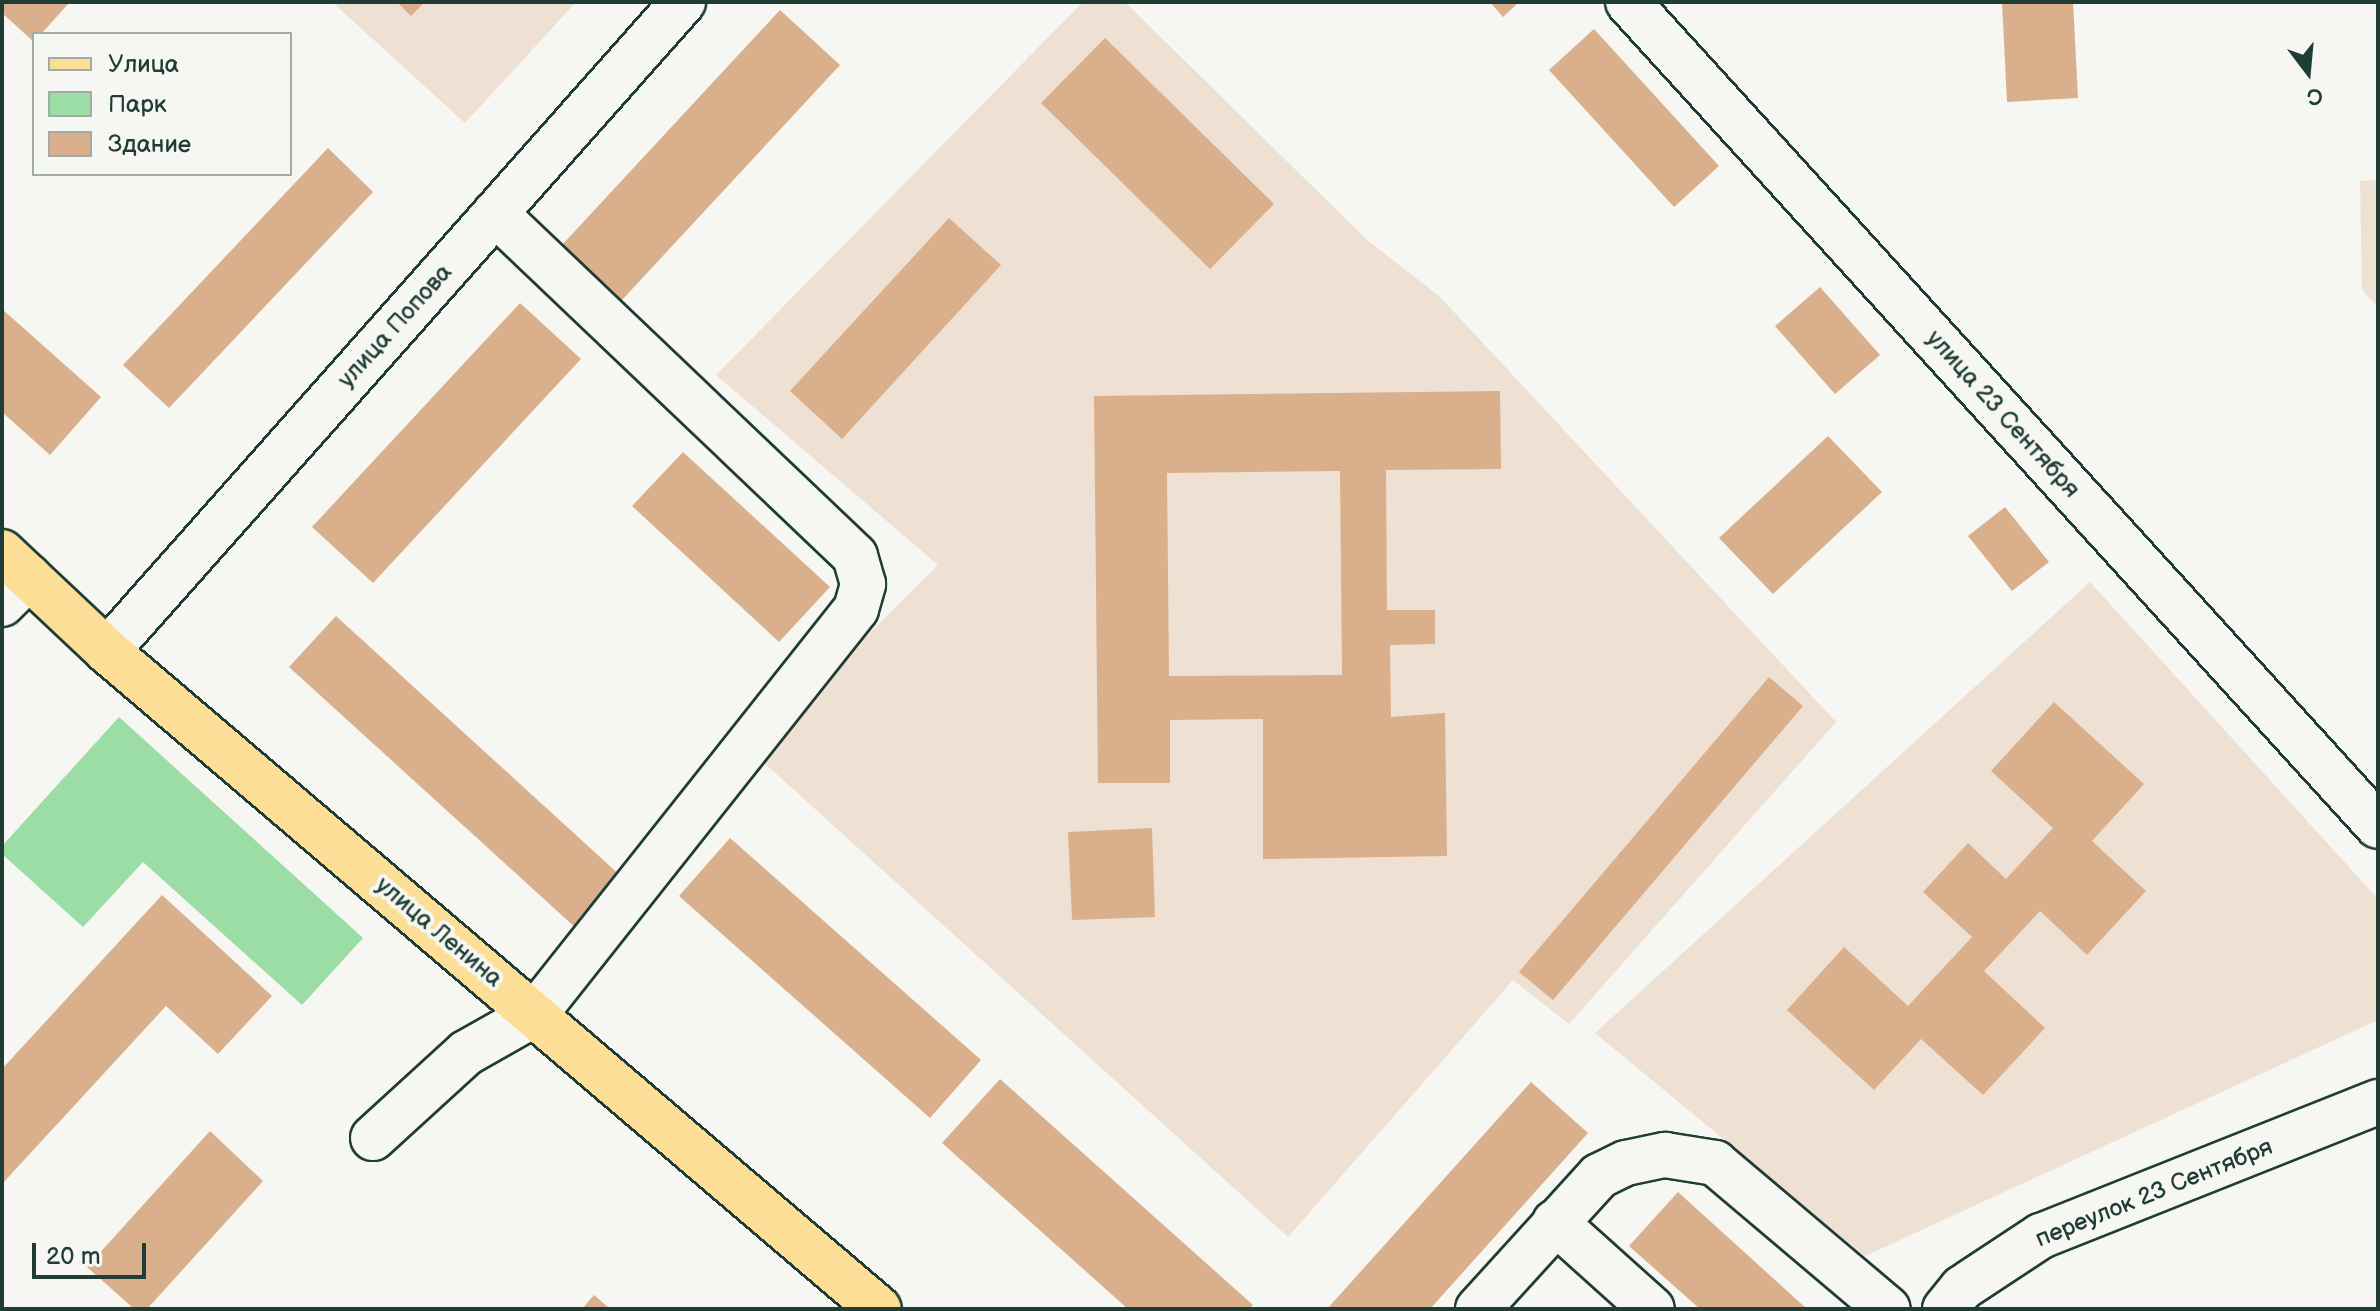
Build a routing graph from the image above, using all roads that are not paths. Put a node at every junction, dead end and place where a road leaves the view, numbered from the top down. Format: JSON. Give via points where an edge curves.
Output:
{"nodes":[{"id":1,"x":683,"y":2,"type":"edge"},
{"id":2,"x":1628,"y":2,"type":"edge"},
{"id":3,"x":495,"y":213,"type":"junction"},
{"id":4,"x":11,"y":578,"type":"edge"},
{"id":5,"x":107,"y":651,"type":"junction"},
{"id":6,"x":2378,"y":826,"type":"edge"},
{"id":7,"x":535,"y":1014,"type":"junction"},
{"id":8,"x":2378,"y":1102,"type":"edge"},
{"id":9,"x":373,"y":1138,"type":"dead end"},
{"id":10,"x":1555,"y":1222,"type":"junction"},
{"id":11,"x":879,"y":1309,"type":"edge"},
{"id":12,"x":1478,"y":1309,"type":"edge"},
{"id":13,"x":1652,"y":1309,"type":"edge"},
{"id":14,"x":1888,"y":1309,"type":"edge"},
{"id":15,"x":1945,"y":1309,"type":"edge"}],
"edges":[{"from":1,"to":3,"type":"street","name":"улица Попова"},
{"from":2,"to":6,"type":"street","name":"улица 23 Сентября"},
{"from":3,"to":5,"type":"street","name":"улица Попова"},
{"from":3,"to":7,"type":"street","via":[[855,556],[863,584],[856,609]]},
{"from":4,"to":5,"type":"main road","name":"улица Ленина"},
{"from":5,"to":7,"type":"main road","name":"улица Ленина"},
{"from":7,"to":9,"type":"street","via":[[466,1053]]},
{"from":7,"to":11,"type":"main road","name":"улица Ленина"},
{"from":8,"to":15,"type":"street","name":"переулок 23 Сентября","via":[[2041,1236],[1962,1288]]},
{"from":10,"to":12,"type":"street"},
{"from":10,"to":13,"type":"street"},
{"from":10,"to":14,"type":"street","via":[[1599,1176],[1626,1163],[1665,1155],[1715,1163]]}]}
